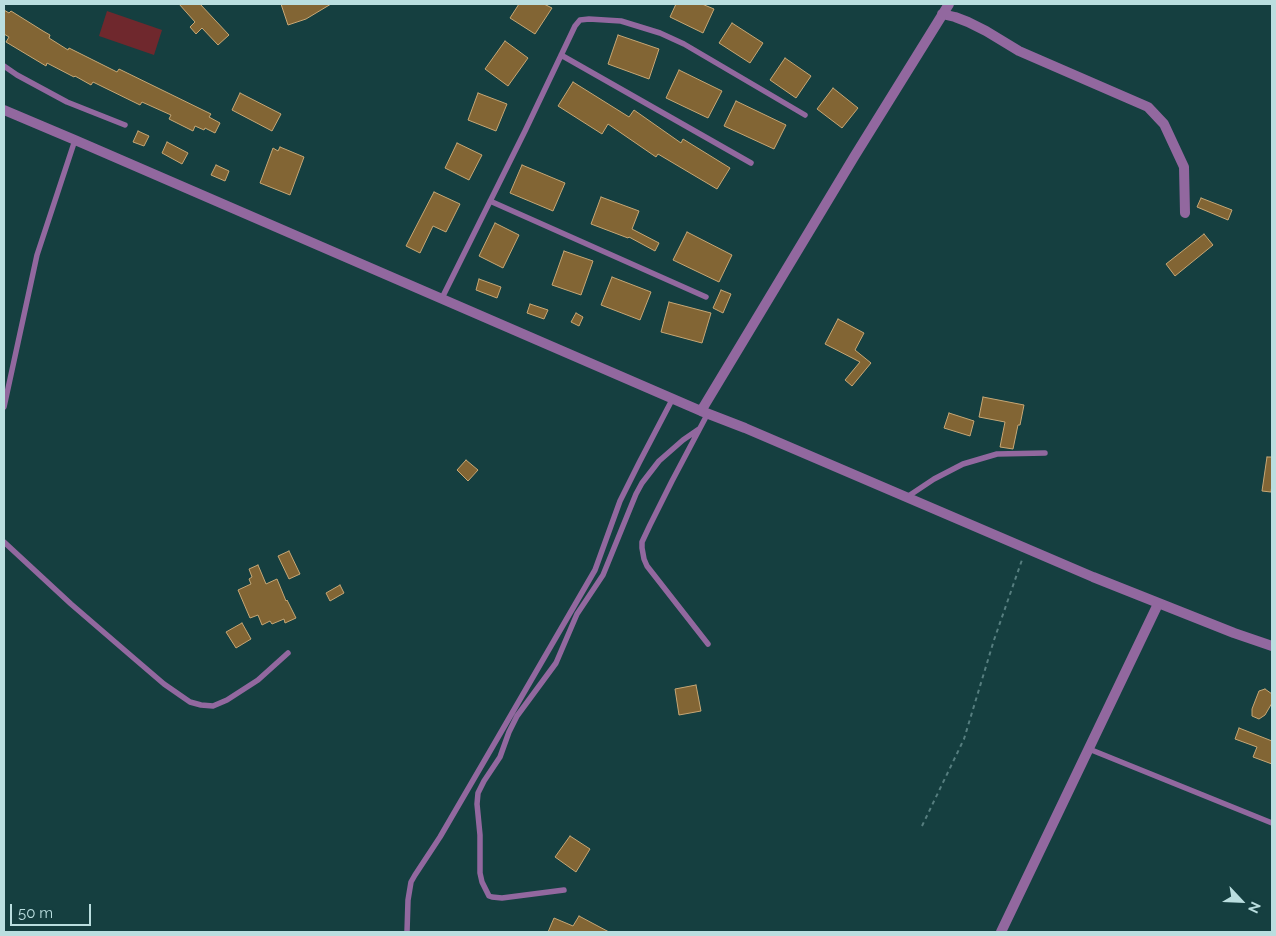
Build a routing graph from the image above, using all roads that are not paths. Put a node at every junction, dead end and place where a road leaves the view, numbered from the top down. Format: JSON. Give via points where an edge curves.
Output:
{"nodes":[{"id":1,"x":949,"y":4,"type":"edge"},
{"id":2,"x":942,"y":14,"type":"junction"},
{"id":3,"x":562,"y":55,"type":"junction"},
{"id":4,"x":4,"y":66,"type":"edge"},
{"id":5,"x":4,"y":110,"type":"edge"},
{"id":6,"x":805,"y":115,"type":"dead end"},
{"id":7,"x":124,"y":125,"type":"dead end"},
{"id":8,"x":76,"y":140,"type":"junction"},
{"id":9,"x":751,"y":163,"type":"dead end"},
{"id":10,"x":490,"y":201,"type":"junction"},
{"id":11,"x":1184,"y":213,"type":"dead end"},
{"id":12,"x":706,"y":297,"type":"dead end"},
{"id":13,"x":442,"y":298,"type":"junction"},
{"id":14,"x":673,"y":398,"type":"junction"},
{"id":15,"x":4,"y":407,"type":"edge"},
{"id":16,"x":705,"y":412,"type":"junction"},
{"id":17,"x":699,"y":429,"type":"junction"},
{"id":18,"x":1045,"y":453,"type":"dead end"},
{"id":19,"x":907,"y":497,"type":"junction"},
{"id":20,"x":4,"y":542,"type":"edge"},
{"id":21,"x":1158,"y":604,"type":"junction"},
{"id":22,"x":708,"y":644,"type":"dead end"},
{"id":23,"x":1272,"y":646,"type":"edge"},
{"id":24,"x":288,"y":654,"type":"dead end"},
{"id":25,"x":1089,"y":749,"type":"junction"},
{"id":26,"x":1272,"y":823,"type":"edge"},
{"id":27,"x":564,"y":890,"type":"dead end"},
{"id":28,"x":407,"y":932,"type":"edge"},
{"id":29,"x":1001,"y":932,"type":"edge"}],
"edges":[{"from":1,"to":2,"type":"street"},
{"from":2,"to":11,"type":"street","via":[[961,19],[1019,51],[1148,107],[1164,124],[1184,167]]},
{"from":2,"to":16,"type":"street"},
{"from":3,"to":6,"type":"lane","via":[[580,20],[631,23],[684,44]]},
{"from":3,"to":9,"type":"lane"},
{"from":3,"to":10,"type":"lane"},
{"from":4,"to":7,"type":"lane","via":[[67,102]]},
{"from":5,"to":8,"type":"street"},
{"from":8,"to":13,"type":"street"},
{"from":8,"to":15,"type":"lane","via":[[37,255]]},
{"from":10,"to":12,"type":"lane"},
{"from":10,"to":13,"type":"lane"},
{"from":13,"to":14,"type":"street"},
{"from":14,"to":16,"type":"street"},
{"from":14,"to":28,"type":"lane","via":[[620,502],[595,570],[411,882]]},
{"from":16,"to":17,"type":"lane"},
{"from":16,"to":19,"type":"street"},
{"from":17,"to":22,"type":"lane","via":[[642,542],[642,553],[647,566]]},
{"from":17,"to":27,"type":"lane","via":[[659,461],[642,483],[603,576],[577,614],[556,663],[517,716],[500,757],[478,793],[480,873],[489,896],[502,898]]},
{"from":18,"to":19,"type":"lane","via":[[997,454],[963,464]]},
{"from":19,"to":21,"type":"street"},
{"from":20,"to":24,"type":"lane","via":[[129,654],[190,702],[213,706],[226,700],[258,680]]},
{"from":21,"to":23,"type":"street"},
{"from":21,"to":25,"type":"street"},
{"from":25,"to":26,"type":"lane"},
{"from":25,"to":29,"type":"street"}]}
